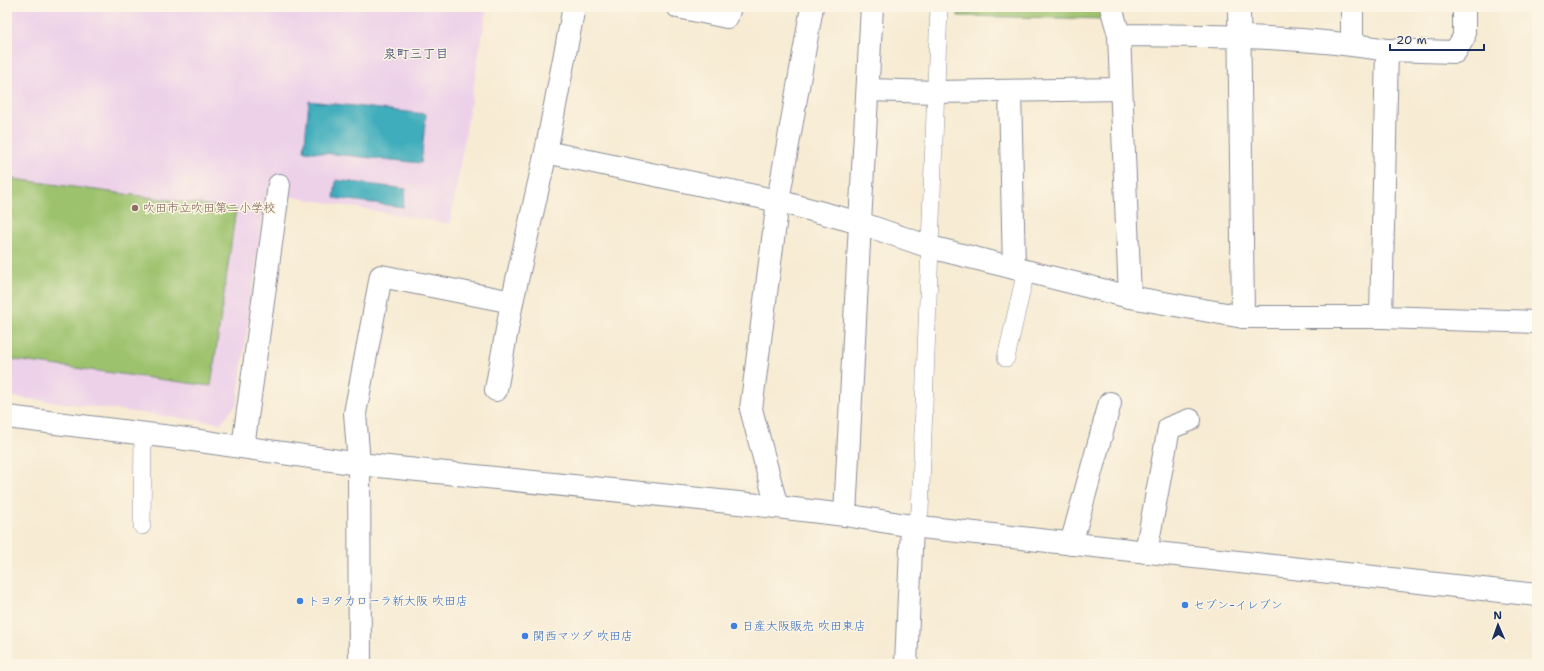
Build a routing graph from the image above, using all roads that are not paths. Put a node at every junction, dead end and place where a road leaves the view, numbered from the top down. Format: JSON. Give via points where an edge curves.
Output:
{"nodes":[{"id":1,"x":574,"y":7,"type":"edge"},
{"id":2,"x":678,"y":7,"type":"edge"},
{"id":3,"x":730,"y":7,"type":"edge"},
{"id":4,"x":812,"y":7,"type":"edge"},
{"id":5,"x":872,"y":7,"type":"edge"},
{"id":6,"x":939,"y":7,"type":"edge"},
{"id":7,"x":1111,"y":7,"type":"edge"},
{"id":8,"x":1239,"y":7,"type":"edge"},
{"id":9,"x":1352,"y":7,"type":"edge"},
{"id":10,"x":1464,"y":7,"type":"edge"},
{"id":11,"x":1119,"y":35,"type":"junction"},
{"id":12,"x":1239,"y":37,"type":"junction"},
{"id":13,"x":1352,"y":44,"type":"junction"},
{"id":14,"x":1387,"y":50,"type":"junction"},
{"id":15,"x":1121,"y":89,"type":"junction"},
{"id":16,"x":868,"y":90,"type":"junction"},
{"id":17,"x":1010,"y":90,"type":"junction"},
{"id":18,"x":936,"y":92,"type":"junction"},
{"id":19,"x":546,"y":152,"type":"junction"},
{"id":20,"x":279,"y":185,"type":"dead end"},
{"id":21,"x":778,"y":201,"type":"junction"},
{"id":22,"x":860,"y":222,"type":"junction"},
{"id":23,"x":930,"y":247,"type":"junction"},
{"id":24,"x":1020,"y":269,"type":"junction"},
{"id":25,"x":1130,"y":296,"type":"junction"},
{"id":26,"x":512,"y":302,"type":"junction"},
{"id":27,"x":1243,"y":317,"type":"junction"},
{"id":28,"x":1381,"y":318,"type":"junction"},
{"id":29,"x":1537,"y":322,"type":"edge"},
{"id":30,"x":1006,"y":358,"type":"dead end"},
{"id":31,"x":496,"y":390,"type":"dead end"},
{"id":32,"x":1110,"y":403,"type":"dead end"},
{"id":33,"x":7,"y":417,"type":"edge"},
{"id":34,"x":1190,"y":420,"type":"dead end"},
{"id":35,"x":143,"y":433,"type":"junction"},
{"id":36,"x":243,"y":447,"type":"junction"},
{"id":37,"x":359,"y":464,"type":"junction"},
{"id":38,"x":777,"y":506,"type":"junction"},
{"id":39,"x":845,"y":514,"type":"junction"},
{"id":40,"x":142,"y":526,"type":"dead end"},
{"id":41,"x":912,"y":526,"type":"junction"},
{"id":42,"x":1072,"y":544,"type":"junction"},
{"id":43,"x":1146,"y":552,"type":"junction"},
{"id":44,"x":1537,"y":595,"type":"edge"},
{"id":45,"x":360,"y":664,"type":"edge"},
{"id":46,"x":906,"y":664,"type":"edge"}],
"edges":[{"from":1,"to":19,"type":"street"},
{"from":2,"to":3,"type":"street","via":[[727,17]]},
{"from":4,"to":21,"type":"street"},
{"from":5,"to":16,"type":"street"},
{"from":6,"to":18,"type":"lane"},
{"from":7,"to":11,"type":"street"},
{"from":8,"to":12,"type":"street"},
{"from":9,"to":13,"type":"street"},
{"from":10,"to":14,"type":"street","via":[[1464,37],[1455,52]]},
{"from":11,"to":12,"type":"street"},
{"from":11,"to":15,"type":"street"},
{"from":12,"to":13,"type":"street"},
{"from":12,"to":27,"type":"street"},
{"from":13,"to":14,"type":"street"},
{"from":14,"to":28,"type":"street"},
{"from":15,"to":17,"type":"street"},
{"from":15,"to":25,"type":"street"},
{"from":16,"to":18,"type":"street"},
{"from":16,"to":22,"type":"street"},
{"from":17,"to":18,"type":"street"},
{"from":17,"to":24,"type":"street"},
{"from":18,"to":23,"type":"lane"},
{"from":19,"to":21,"type":"street"},
{"from":19,"to":26,"type":"street"},
{"from":20,"to":36,"type":"street"},
{"from":21,"to":22,"type":"street"},
{"from":21,"to":38,"type":"street","via":[[751,409]]},
{"from":22,"to":23,"type":"street"},
{"from":22,"to":39,"type":"street"},
{"from":23,"to":24,"type":"street"},
{"from":23,"to":41,"type":"lane","via":[[920,512]]},
{"from":24,"to":25,"type":"street"},
{"from":24,"to":30,"type":"lane"},
{"from":25,"to":27,"type":"street"},
{"from":26,"to":31,"type":"street"},
{"from":26,"to":37,"type":"street","via":[[381,276],[355,413]]},
{"from":27,"to":28,"type":"street"},
{"from":28,"to":29,"type":"street"},
{"from":32,"to":42,"type":"street"},
{"from":33,"to":35,"type":"street"},
{"from":34,"to":43,"type":"street","via":[[1170,428]]},
{"from":35,"to":36,"type":"street"},
{"from":35,"to":40,"type":"lane"},
{"from":36,"to":37,"type":"street"},
{"from":37,"to":38,"type":"street"},
{"from":37,"to":45,"type":"street"},
{"from":38,"to":39,"type":"street"},
{"from":39,"to":41,"type":"street"},
{"from":41,"to":42,"type":"street"},
{"from":41,"to":46,"type":"street"},
{"from":42,"to":43,"type":"street"},
{"from":43,"to":44,"type":"street"}]}
